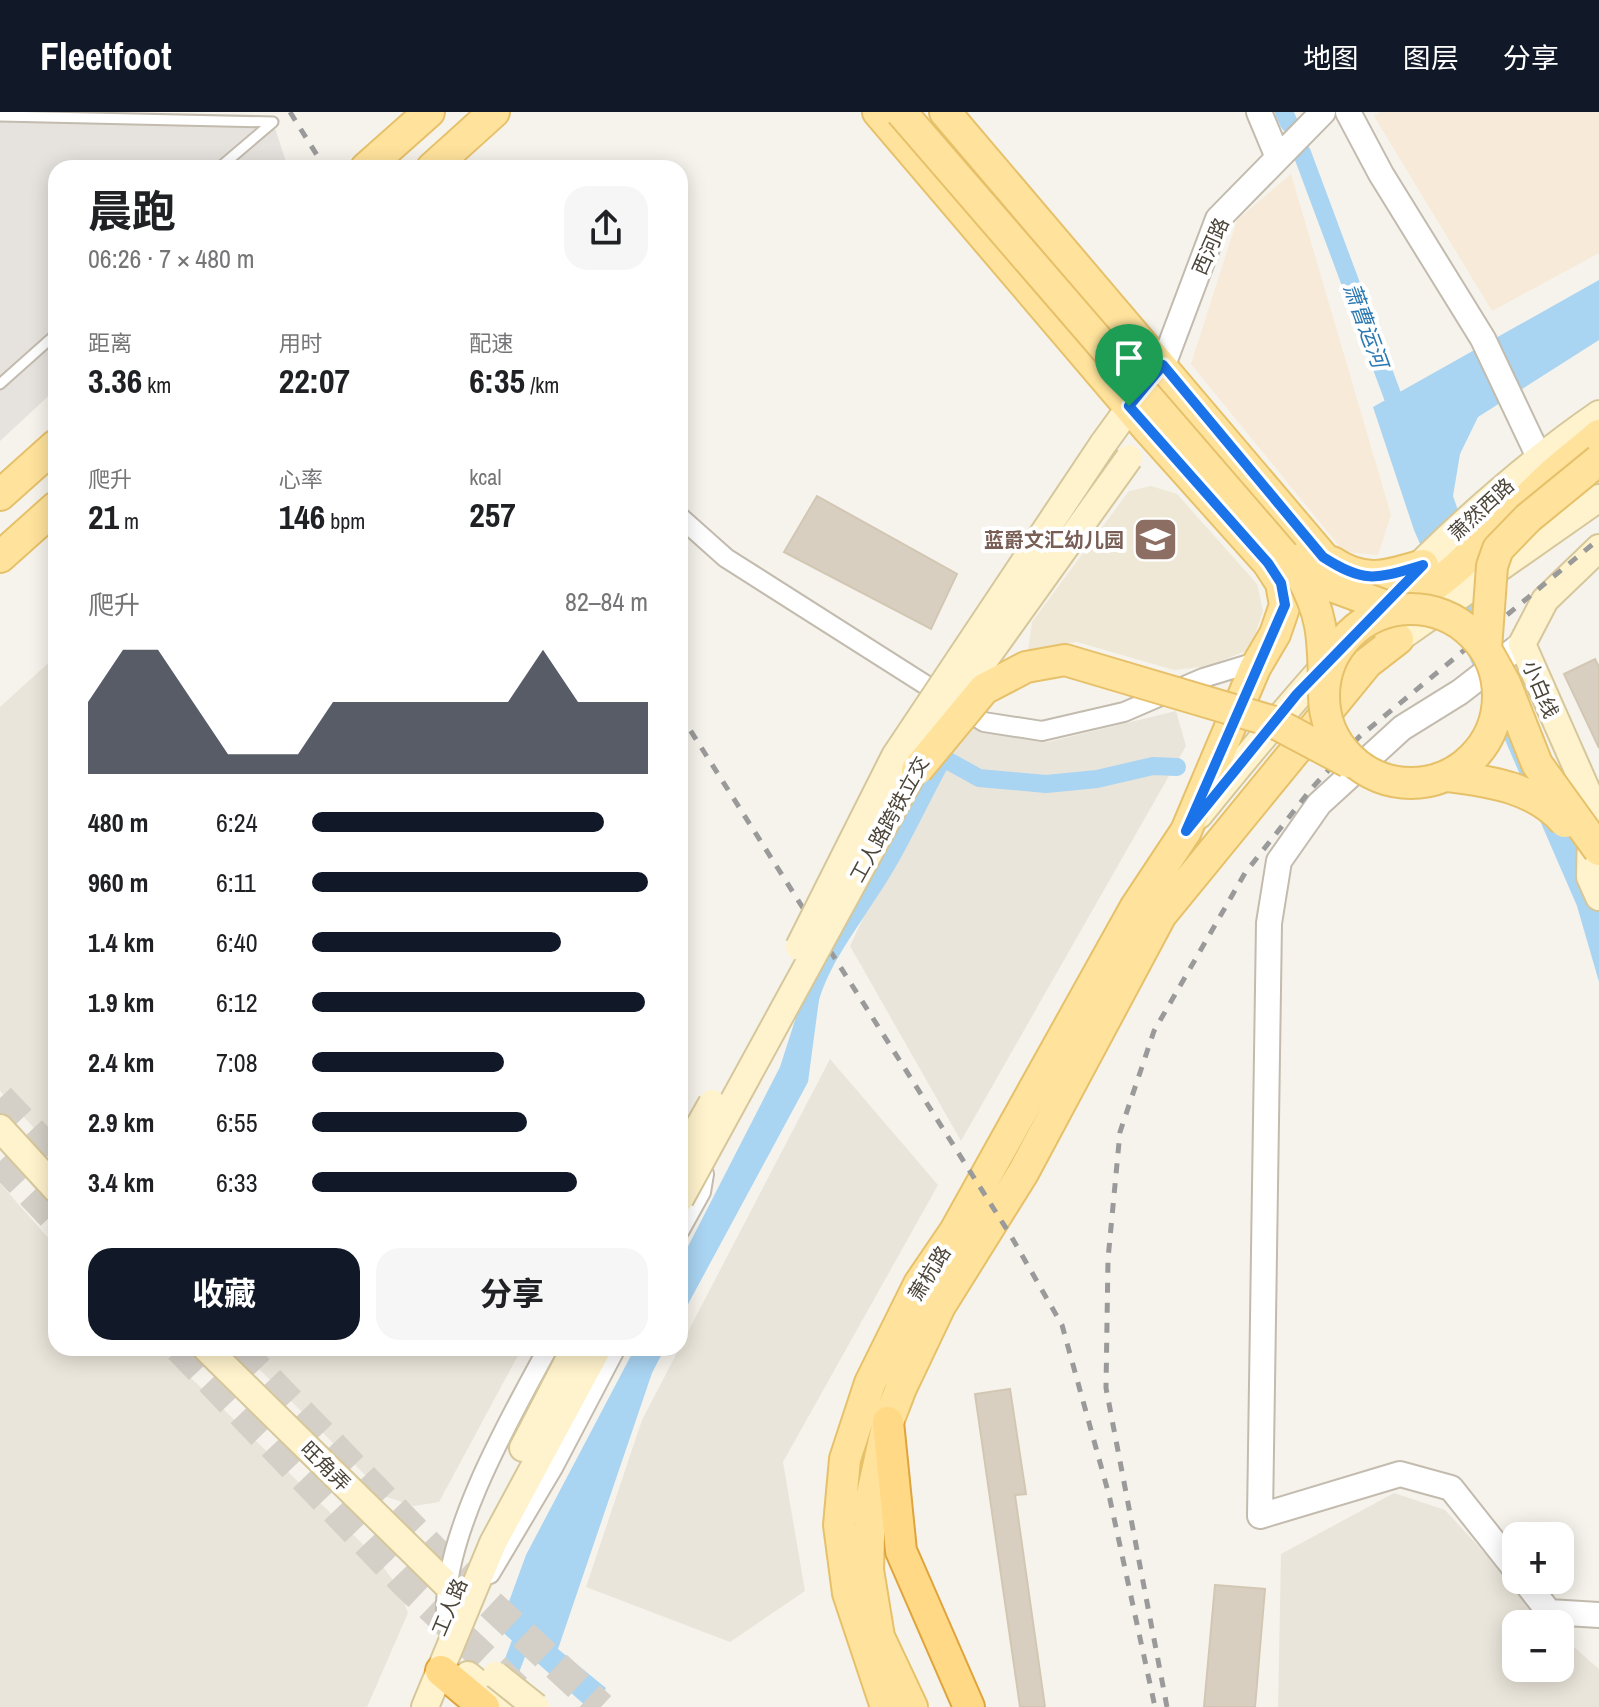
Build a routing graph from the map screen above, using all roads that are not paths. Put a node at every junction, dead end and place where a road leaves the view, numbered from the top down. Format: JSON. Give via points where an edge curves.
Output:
{"nodes":[{"id":1,"x":429,"y":112,"type":"edge"},
{"id":2,"x":494,"y":112,"type":"edge"},
{"id":3,"x":878,"y":112,"type":"edge"},
{"id":4,"x":901,"y":112,"type":"edge"},
{"id":5,"x":921,"y":112,"type":"edge"},
{"id":6,"x":945,"y":112,"type":"edge"},
{"id":7,"x":1259,"y":112,"type":"edge"},
{"id":8,"x":1323,"y":112,"type":"edge"},
{"id":9,"x":1348,"y":112,"type":"edge"},
{"id":10,"x":0,"y":116,"type":"edge"},
{"id":11,"x":1277,"y":155,"type":"junction"},
{"id":12,"x":228,"y":160,"type":"edge"},
{"id":13,"x":375,"y":160,"type":"edge"},
{"id":14,"x":441,"y":160,"type":"edge"},
{"id":15,"x":48,"y":341,"type":"edge"},
{"id":16,"x":1163,"y":365,"type":"junction"},
{"id":17,"x":0,"y":384,"type":"edge"},
{"id":18,"x":1599,"y":414,"type":"edge"},
{"id":19,"x":1138,"y":418,"type":"junction"},
{"id":20,"x":1599,"y":435,"type":"edge"},
{"id":21,"x":48,"y":452,"type":"edge"},
{"id":22,"x":1538,"y":455,"type":"junction"},
{"id":23,"x":1599,"y":460,"type":"edge"},
{"id":24,"x":0,"y":495,"type":"edge"},
{"id":25,"x":1599,"y":498,"type":"edge"},
{"id":26,"x":48,"y":514,"type":"edge"},
{"id":27,"x":688,"y":524,"type":"edge"},
{"id":28,"x":1599,"y":548,"type":"edge"},
{"id":29,"x":0,"y":557,"type":"edge"},
{"id":30,"x":1323,"y":557,"type":"junction"},
{"id":31,"x":1423,"y":565,"type":"junction"},
{"id":32,"x":1390,"y":621,"type":"junction"},
{"id":33,"x":1522,"y":644,"type":"junction"},
{"id":34,"x":1486,"y":649,"type":"junction"},
{"id":35,"x":1259,"y":661,"type":"junction"},
{"id":36,"x":1324,"y":683,"type":"junction"},
{"id":37,"x":917,"y":770,"type":"junction"},
{"id":38,"x":1375,"y":776,"type":"junction"},
{"id":39,"x":1448,"y":776,"type":"junction"},
{"id":40,"x":1595,"y":811,"type":"edge"},
{"id":41,"x":1186,"y":831,"type":"junction"},
{"id":42,"x":1599,"y":850,"type":"edge"},
{"id":43,"x":1599,"y":868,"type":"edge"},
{"id":44,"x":1157,"y":873,"type":"joint"},
{"id":45,"x":1184,"y":887,"type":"joint"},
{"id":46,"x":1599,"y":897,"type":"edge"},
{"id":47,"x":0,"y":1128,"type":"edge"},
{"id":48,"x":688,"y":1146,"type":"edge"},
{"id":49,"x":688,"y":1158,"type":"edge"},
{"id":50,"x":48,"y":1180,"type":"edge"},
{"id":51,"x":688,"y":1185,"type":"edge"},
{"id":52,"x":688,"y":1216,"type":"edge"},
{"id":53,"x":214,"y":1356,"type":"edge"},
{"id":54,"x":544,"y":1356,"type":"edge"},
{"id":55,"x":571,"y":1356,"type":"edge"},
{"id":56,"x":593,"y":1356,"type":"edge"},
{"id":57,"x":612,"y":1356,"type":"edge"},
{"id":58,"x":888,"y":1422,"type":"junction"},
{"id":59,"x":500,"y":1511,"type":"junction"},
{"id":60,"x":1502,"y":1552,"type":"edge"},
{"id":61,"x":445,"y":1583,"type":"junction"},
{"id":62,"x":1535,"y":1594,"type":"edge"},
{"id":63,"x":456,"y":1611,"type":"junction"},
{"id":64,"x":1599,"y":1615,"type":"edge"},
{"id":65,"x":447,"y":1657,"type":"junction"},
{"id":66,"x":489,"y":1695,"type":"edge"},
{"id":67,"x":422,"y":1707,"type":"edge"},
{"id":68,"x":536,"y":1707,"type":"edge"},
{"id":69,"x":886,"y":1707,"type":"edge"},
{"id":70,"x":912,"y":1707,"type":"edge"},
{"id":71,"x":969,"y":1707,"type":"edge"}],
"edges":[{"from":1,"to":13,"type":"main road"},
{"from":2,"to":14,"type":"main road"},
{"from":3,"to":19,"type":"main road"},
{"from":4,"to":36,"type":"main road","bridge":true,"via":[[1300,574],[1318,605]]},
{"from":5,"to":32,"type":"main road","bridge":true,"via":[[1310,566],[1331,586]]},
{"from":6,"to":16,"type":"main road"},
{"from":7,"to":11,"type":"street"},
{"from":8,"to":11,"type":"street","name":"西河路"},
{"from":9,"to":22,"type":"street","via":[[1483,339]]},
{"from":10,"to":12,"type":"lane","via":[[273,122]]},
{"from":11,"to":16,"type":"street","name":"西河路","via":[[1218,219]]},
{"from":15,"to":17,"type":"lane"},
{"from":16,"to":19,"type":"main road"},
{"from":16,"to":30,"type":"main road"},
{"from":18,"to":22,"type":"main road","name":"萧然西路"},
{"from":19,"to":35,"type":"main road","via":[[1281,583],[1285,605]]},
{"from":19,"to":37,"type":"main road","name":"工人路跨铁立交","bridge":true,"via":[[1129,458],[943,718]]},
{"from":19,"to":48,"type":"main road","name":"工人路跨铁立交","bridge":true,"via":[[1103,444],[895,756],[796,953]]},
{"from":20,"to":32,"type":"main road","via":[[1430,592]]},
{"from":21,"to":24,"type":"main road"},
{"from":22,"to":31,"type":"main road","name":"萧然西路"},
{"from":23,"to":34,"type":"main road","bridge":true,"via":[[1498,549]]},
{"from":25,"to":32,"type":"main road","name":"萧然西路"},
{"from":26,"to":29,"type":"main road"},
{"from":27,"to":35,"type":"street","via":[[726,558],[984,722],[1042,731],[1124,712]]},
{"from":28,"to":33,"type":"main road","name":"小白线","via":[[1545,600]]},
{"from":30,"to":31,"type":"main road","via":[[1352,575],[1387,576]]},
{"from":30,"to":32,"type":"main road"},
{"from":31,"to":32,"type":"main road","name":"萧然西路"},
{"from":32,"to":34,"type":"main road","bridge":true,"via":[[1422,609],[1446,616]]},
{"from":32,"to":36,"type":"main road","bridge":true,"via":[[1373,617],[1350,633],[1333,656]]},
{"from":32,"to":41,"type":"main road","name":"萧然西路","via":[[1297,694]]},
{"from":32,"to":45,"type":"main road","name":"萧然西路","via":[[1367,663]]},
{"from":33,"to":40,"type":"main road","name":"小白线"},
{"from":33,"to":60,"type":"street","via":[[1402,728],[1319,804],[1279,861],[1269,923],[1260,1516],[1400,1474],[1451,1488]]},
{"from":34,"to":39,"type":"main road","bridge":true,"via":[[1498,692],[1496,718],[1486,742]]},
{"from":34,"to":42,"type":"main road","bridge":true,"via":[[1537,764]]},
{"from":35,"to":41,"type":"main road"},
{"from":36,"to":38,"type":"main road","bridge":true,"via":[[1325,711],[1334,738],[1351,760]]},
{"from":37,"to":38,"type":"main road","bridge":true,"via":[[984,689],[1026,667],[1065,660],[1271,721]]},
{"from":37,"to":51,"type":"main road","name":"工人路跨铁立交","bridge":true},
{"from":38,"to":39,"type":"main road","bridge":true,"via":[[1399,783]]},
{"from":39,"to":43,"type":"main road","bridge":true,"via":[[1502,784],[1551,806]]},
{"from":40,"to":46,"type":"main road","via":[[1590,877]]},
{"from":41,"to":44,"type":"main road","name":"萧然西路"},
{"from":44,"to":69,"type":"main road","name":"萧杭路","via":[[955,1231],[919,1284],[870,1383],[845,1459],[839,1525],[848,1593]]},
{"from":45,"to":58,"type":"main road","name":"萧杭路","via":[[1161,915],[1023,1173],[940,1306]]},
{"from":47,"to":50,"type":"main road"},
{"from":49,"to":52,"type":"street","via":[[704,1174]]},
{"from":53,"to":61,"type":"main road","name":"旺角弄"},
{"from":54,"to":61,"type":"street","via":[[480,1483]]},
{"from":55,"to":59,"type":"main road"},
{"from":56,"to":59,"type":"main road"},
{"from":57,"to":63,"type":"street","via":[[553,1468]]},
{"from":58,"to":70,"type":"main road","name":"萧杭路","via":[[870,1503],[868,1570],[879,1637]]},
{"from":58,"to":71,"type":"highway","via":[[901,1551]]},
{"from":59,"to":63,"type":"main road","name":"工人路"},
{"from":61,"to":63,"type":"street"},
{"from":62,"to":64,"type":"street","via":[[1549,1612]]},
{"from":63,"to":65,"type":"main road","name":"工人路"},
{"from":63,"to":67,"type":"main road","name":"工人路"},
{"from":65,"to":66,"type":"highway"},
{"from":65,"to":67,"type":"main road","name":"工人路"},
{"from":66,"to":68,"type":"main road","bridge":true}]}
